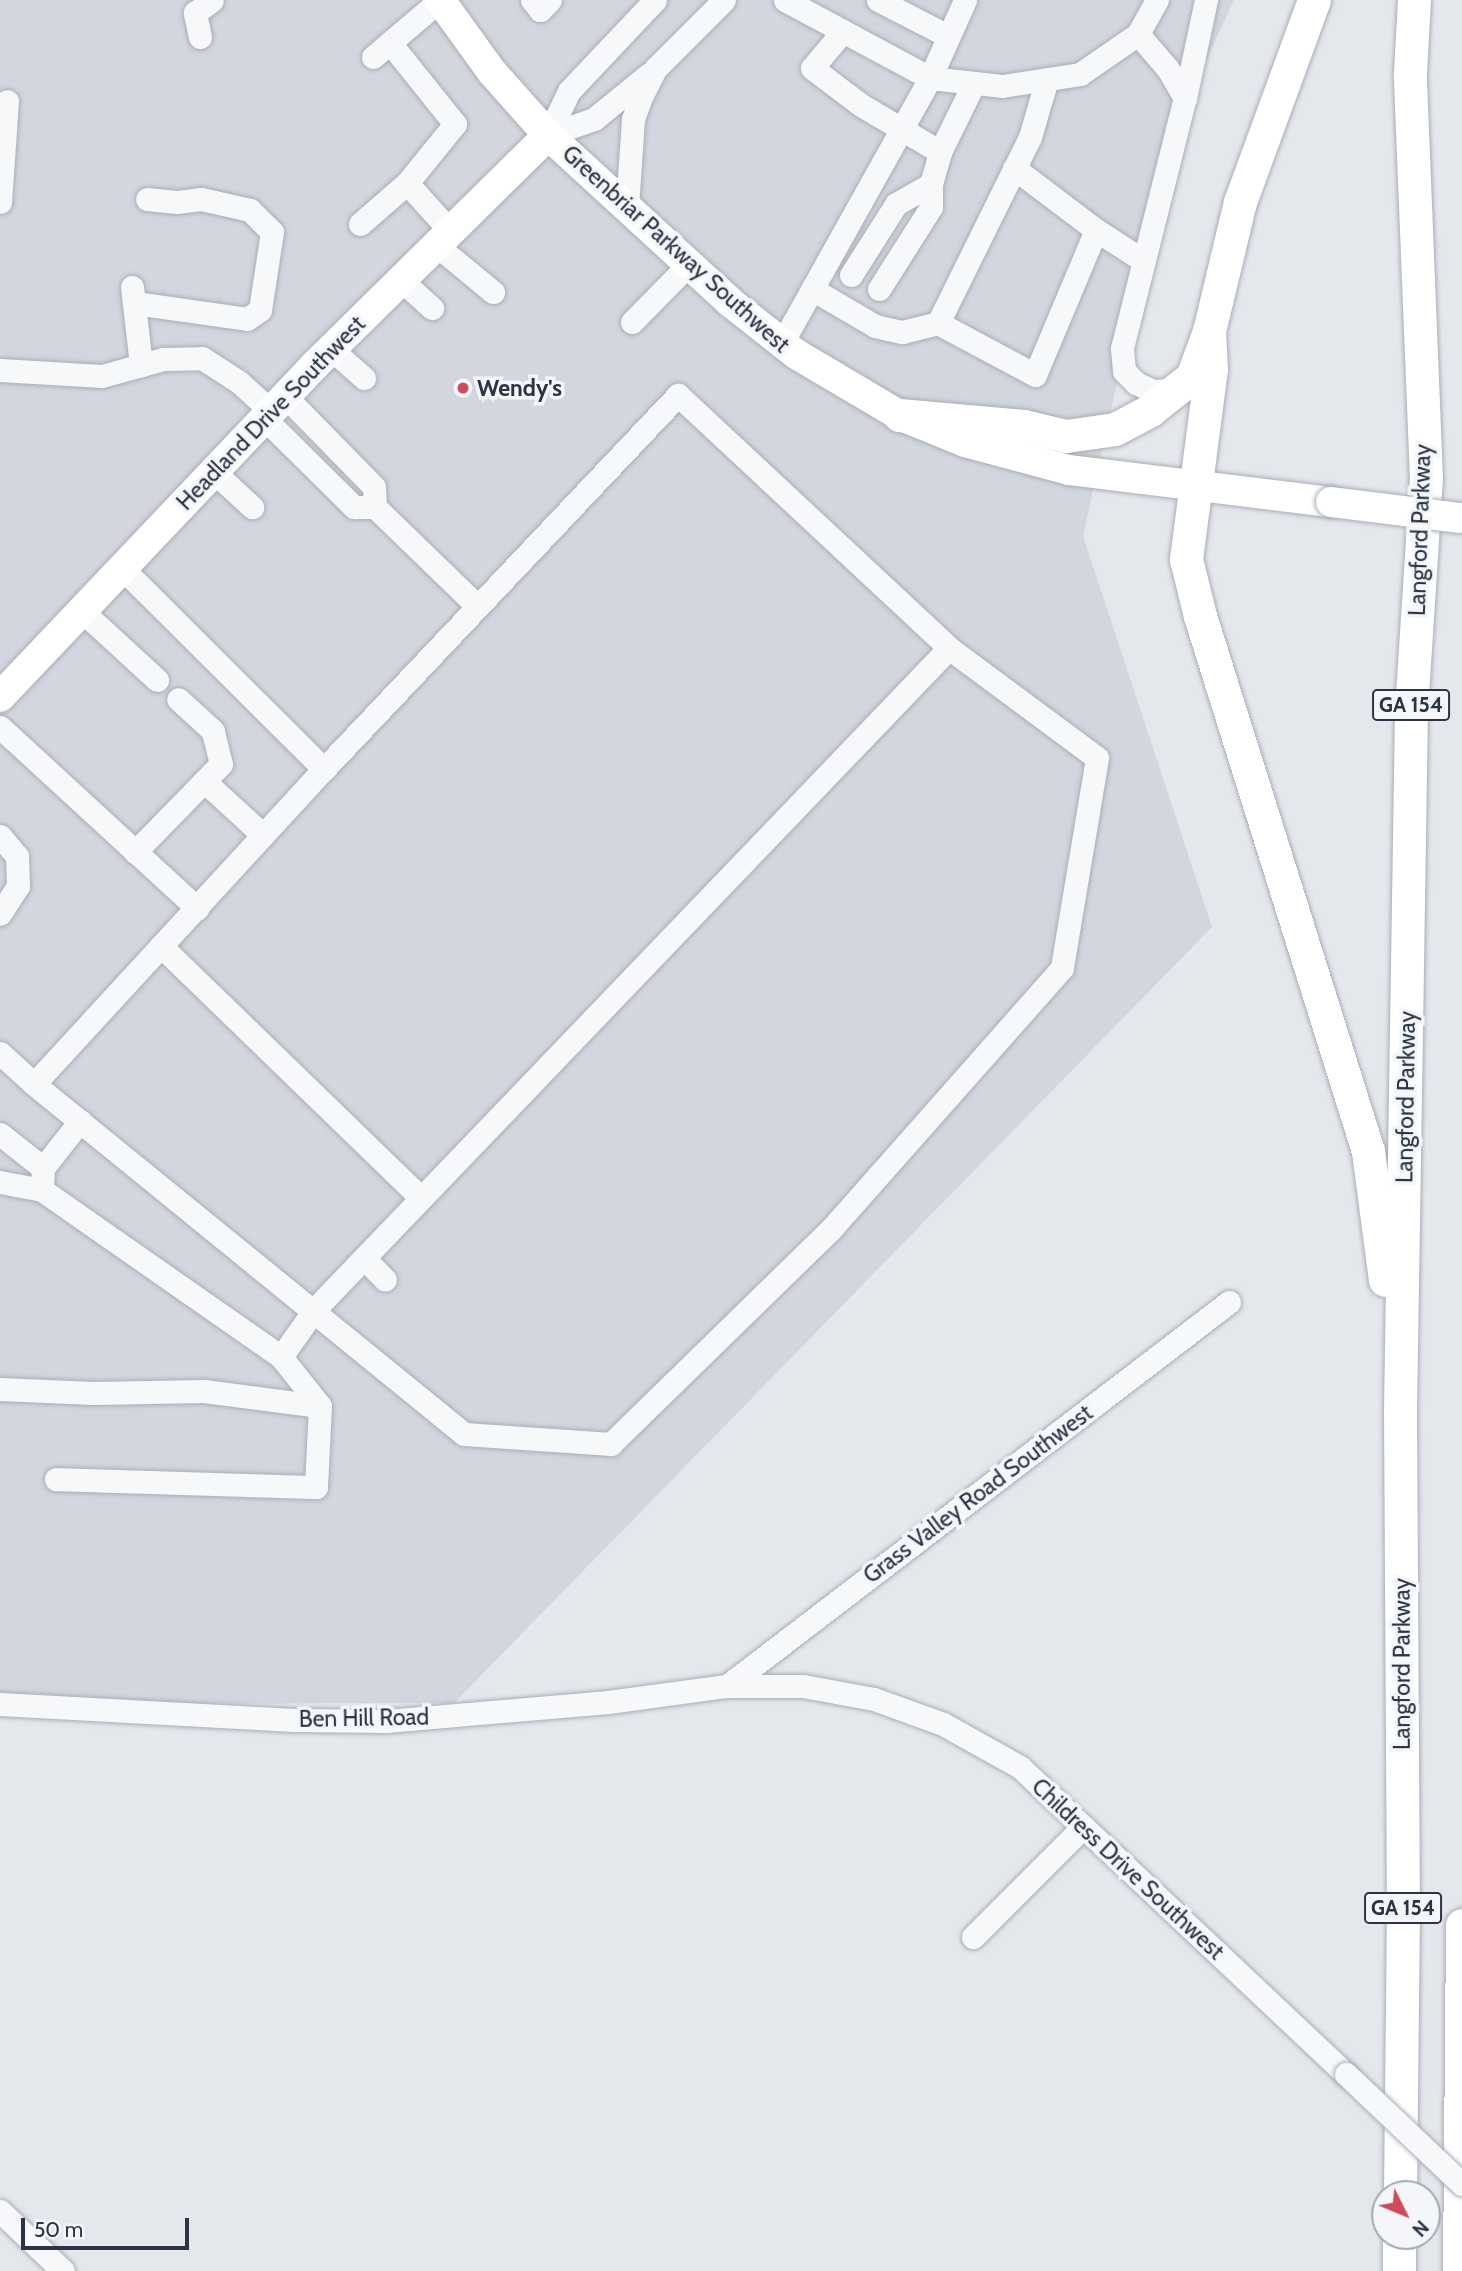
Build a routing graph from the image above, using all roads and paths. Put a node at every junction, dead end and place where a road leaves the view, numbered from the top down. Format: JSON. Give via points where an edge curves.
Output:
{"nodes":[{"id":1,"x":212,"y":0,"type":"edge"},
{"id":2,"x":440,"y":0,"type":"edge"},
{"id":3,"x":532,"y":0,"type":"edge"},
{"id":4,"x":550,"y":0,"type":"edge"},
{"id":5,"x":655,"y":0,"type":"edge"},
{"id":6,"x":723,"y":0,"type":"edge"},
{"id":7,"x":785,"y":0,"type":"edge"},
{"id":8,"x":878,"y":0,"type":"edge"},
{"id":9,"x":965,"y":0,"type":"edge"},
{"id":10,"x":1157,"y":0,"type":"edge"},
{"id":11,"x":1206,"y":0,"type":"edge"},
{"id":12,"x":1314,"y":0,"type":"edge"},
{"id":13,"x":1414,"y":0,"type":"edge"},
{"id":14,"x":843,"y":32,"type":"junction"},
{"id":15,"x":1138,"y":34,"type":"junction"},
{"id":16,"x":948,"y":36,"type":"junction"},
{"id":17,"x":200,"y":37,"type":"dead end"},
{"id":18,"x":656,"y":68,"type":"junction"},
{"id":19,"x":930,"y":78,"type":"junction"},
{"id":20,"x":1046,"y":79,"type":"junction"},
{"id":21,"x":974,"y":83,"type":"junction"},
{"id":22,"x":1185,"y":98,"type":"junction"},
{"id":23,"x":11,"y":100,"type":"edge"},
{"id":24,"x":901,"y":131,"type":"junction"},
{"id":25,"x":548,"y":135,"type":"junction"},
{"id":26,"x":940,"y":152,"type":"junction"},
{"id":27,"x":1014,"y":168,"type":"junction"},
{"id":28,"x":407,"y":183,"type":"junction"},
{"id":29,"x":931,"y":184,"type":"junction"},
{"id":30,"x":1,"y":190,"type":"edge"},
{"id":31,"x":147,"y":199,"type":"dead end"},
{"id":32,"x":628,"y":207,"type":"junction"},
{"id":33,"x":360,"y":224,"type":"dead end"},
{"id":34,"x":1096,"y":230,"type":"junction"},
{"id":35,"x":443,"y":238,"type":"junction"},
{"id":36,"x":1144,"y":261,"type":"junction"},
{"id":37,"x":689,"y":264,"type":"junction"},
{"id":38,"x":401,"y":280,"type":"junction"},
{"id":39,"x":845,"y":288,"type":"junction"},
{"id":40,"x":812,"y":289,"type":"junction"},
{"id":41,"x":493,"y":292,"type":"dead end"},
{"id":42,"x":871,"y":303,"type":"junction"},
{"id":43,"x":432,"y":308,"type":"dead end"},
{"id":44,"x":632,"y":322,"type":"dead end"},
{"id":45,"x":938,"y":323,"type":"junction"},
{"id":46,"x":1209,"y":331,"type":"junction"},
{"id":47,"x":782,"y":343,"type":"junction"},
{"id":48,"x":331,"y":349,"type":"junction"},
{"id":49,"x":141,"y":365,"type":"junction"},
{"id":50,"x":0,"y":370,"type":"edge"},
{"id":51,"x":364,"y":378,"type":"dead end"},
{"id":52,"x":1179,"y":389,"type":"junction"},
{"id":53,"x":273,"y":409,"type":"junction"},
{"id":54,"x":899,"y":415,"type":"junction"},
{"id":55,"x":214,"y":472,"type":"junction"},
{"id":56,"x":1198,"y":488,"type":"junction"},
{"id":57,"x":252,"y":507,"type":"dead end"},
{"id":58,"x":375,"y":508,"type":"junction"},
{"id":59,"x":1462,"y":518,"type":"edge"},
{"id":60,"x":122,"y":568,"type":"junction"},
{"id":61,"x":477,"y":606,"type":"junction"},
{"id":62,"x":82,"y":611,"type":"junction"},
{"id":63,"x":949,"y":648,"type":"junction"},
{"id":64,"x":157,"y":680,"type":"dead end"},
{"id":65,"x":0,"y":697,"type":"edge"},
{"id":66,"x":178,"y":699,"type":"dead end"},
{"id":67,"x":0,"y":727,"type":"edge"},
{"id":68,"x":324,"y":769,"type":"junction"},
{"id":69,"x":204,"y":781,"type":"junction"},
{"id":70,"x":263,"y":835,"type":"junction"},
{"id":71,"x":0,"y":836,"type":"edge"},
{"id":72,"x":135,"y":852,"type":"junction"},
{"id":73,"x":197,"y":908,"type":"junction"},
{"id":74,"x":0,"y":914,"type":"edge"},
{"id":75,"x":161,"y":946,"type":"junction"},
{"id":76,"x":6,"y":1058,"type":"edge"},
{"id":77,"x":34,"y":1084,"type":"junction"},
{"id":78,"x":80,"y":1121,"type":"junction"},
{"id":79,"x":0,"y":1134,"type":"edge"},
{"id":80,"x":42,"y":1179,"type":"junction"},
{"id":81,"x":0,"y":1182,"type":"edge"},
{"id":82,"x":421,"y":1198,"type":"junction"},
{"id":83,"x":364,"y":1258,"type":"junction"},
{"id":84,"x":385,"y":1280,"type":"dead end"},
{"id":85,"x":1228,"y":1302,"type":"dead end"},
{"id":86,"x":314,"y":1310,"type":"junction"},
{"id":87,"x":281,"y":1357,"type":"junction"},
{"id":88,"x":0,"y":1389,"type":"edge"},
{"id":89,"x":320,"y":1406,"type":"junction"},
{"id":90,"x":1400,"y":1411,"type":"junction"},
{"id":91,"x":56,"y":1479,"type":"dead end"},
{"id":92,"x":727,"y":1686,"type":"junction"},
{"id":93,"x":0,"y":1704,"type":"edge"},
{"id":94,"x":1083,"y":1827,"type":"junction"},
{"id":95,"x":1462,"y":1925,"type":"edge"},
{"id":96,"x":973,"y":1937,"type":"dead end"},
{"id":97,"x":1400,"y":2180,"type":"edge"},
{"id":98,"x":1462,"y":2184,"type":"edge"},
{"id":99,"x":0,"y":2211,"type":"edge"},
{"id":100,"x":1399,"y":2250,"type":"edge"},
{"id":101,"x":63,"y":2271,"type":"edge"},
{"id":102,"x":1399,"y":2271,"type":"edge"},
{"id":103,"x":1459,"y":2271,"type":"edge"}],
"edges":[{"from":1,"to":17,"type":"street","via":[[195,13]]},
{"from":2,"to":25,"type":"main road","name":"Greenbriar Parkway Southwest","via":[[492,72]]},
{"from":2,"to":28,"type":"street","via":[[381,50],[455,124]]},
{"from":3,"to":4,"type":"street","via":[[540,10]]},
{"from":5,"to":25,"type":"street","via":[[569,91]]},
{"from":6,"to":18,"type":"street"},
{"from":7,"to":14,"type":"street"},
{"from":8,"to":16,"type":"street"},
{"from":9,"to":16,"type":"street"},
{"from":10,"to":15,"type":"street"},
{"from":11,"to":22,"type":"street"},
{"from":12,"to":46,"type":"highway","via":[[1240,202]]},
{"from":13,"to":90,"type":"highway","name":"Langford Parkway","number":"GA 154","via":[[1410,73],[1426,479],[1411,710]]},
{"from":14,"to":19,"type":"street"},
{"from":14,"to":24,"type":"street","via":[[812,68]]},
{"from":15,"to":20,"type":"street","via":[[1080,74]]},
{"from":15,"to":22,"type":"street"},
{"from":16,"to":19,"type":"street"},
{"from":18,"to":25,"type":"street","via":[[594,119]]},
{"from":18,"to":32,"type":"street","via":[[633,119]]},
{"from":19,"to":21,"type":"street"},
{"from":19,"to":24,"type":"street"},
{"from":20,"to":21,"type":"street","via":[[1002,86]]},
{"from":20,"to":27,"type":"street","via":[[1030,137]]},
{"from":21,"to":26,"type":"street"},
{"from":22,"to":36,"type":"street"},
{"from":23,"to":30,"type":"street"},
{"from":24,"to":26,"type":"street"},
{"from":24,"to":40,"type":"street"},
{"from":25,"to":32,"type":"main road","name":"Greenbriar Parkway Southwest"},
{"from":25,"to":35,"type":"main road","name":"Headland Drive Southwest"},
{"from":26,"to":29,"type":"street"},
{"from":27,"to":34,"type":"street"},
{"from":27,"to":45,"type":"street"},
{"from":28,"to":33,"type":"street"},
{"from":28,"to":35,"type":"street"},
{"from":29,"to":39,"type":"street","via":[[896,204]]},
{"from":29,"to":42,"type":"street","via":[[931,207]]},
{"from":31,"to":49,"type":"street","via":[[201,199],[250,210],[272,232],[260,310],[247,319],[133,295]]},
{"from":32,"to":37,"type":"main road","name":"Greenbriar Parkway Southwest"},
{"from":34,"to":36,"type":"street"},
{"from":34,"to":45,"type":"street","via":[[1035,374]]},
{"from":35,"to":38,"type":"main road","name":"Headland Drive Southwest"},
{"from":35,"to":41,"type":"street"},
{"from":36,"to":52,"type":"street","via":[[1122,348],[1125,371],[1153,391]]},
{"from":37,"to":44,"type":"street"},
{"from":37,"to":47,"type":"main road","name":"Greenbriar Parkway Southwest"},
{"from":38,"to":43,"type":"street"},
{"from":38,"to":48,"type":"main road","name":"Headland Drive Southwest"},
{"from":39,"to":40,"type":"street"},
{"from":39,"to":42,"type":"street"},
{"from":40,"to":47,"type":"street"},
{"from":42,"to":45,"type":"street","via":[[875,326],[902,332]]},
{"from":46,"to":52,"type":"highway","via":[[1192,377]]},
{"from":46,"to":56,"type":"highway","via":[[1211,369]]},
{"from":47,"to":54,"type":"main road","name":"Greenbriar Parkway Southwest"},
{"from":48,"to":51,"type":"street"},
{"from":48,"to":53,"type":"main road","name":"Headland Drive Southwest"},
{"from":49,"to":50,"type":"street","via":[[102,376]]},
{"from":49,"to":53,"type":"street","via":[[202,358]]},
{"from":52,"to":54,"type":"highway","via":[[1115,429],[1066,436],[1024,426]]},
{"from":53,"to":55,"type":"main road","name":"Headland Drive Southwest"},
{"from":53,"to":58,"type":"street","via":[[354,507]]},
{"from":53,"to":58,"type":"street","via":[[374,486]]},
{"from":54,"to":56,"type":"main road","name":"Greenbriar Parkway Southwest","via":[[965,442],[1069,470]]},
{"from":55,"to":57,"type":"street"},
{"from":55,"to":60,"type":"main road","name":"Headland Drive Southwest"},
{"from":56,"to":59,"type":"main road","name":"Greenbriar Parkway Southwest","bridge":true},
{"from":56,"to":90,"type":"highway","via":[[1186,559],[1368,1151]]},
{"from":58,"to":61,"type":"street"},
{"from":60,"to":62,"type":"main road","name":"Headland Drive Southwest"},
{"from":60,"to":68,"type":"street"},
{"from":61,"to":63,"type":"street","via":[[678,395]]},
{"from":61,"to":68,"type":"street"},
{"from":62,"to":64,"type":"street"},
{"from":62,"to":65,"type":"main road","name":"Headland Drive Southwest"},
{"from":63,"to":82,"type":"street"},
{"from":63,"to":86,"type":"street","via":[[1097,758],[1062,968],[831,1229],[611,1444],[464,1434]]},
{"from":66,"to":69,"type":"street","via":[[213,731],[221,764]]},
{"from":67,"to":72,"type":"street"},
{"from":68,"to":70,"type":"street"},
{"from":69,"to":70,"type":"street"},
{"from":69,"to":72,"type":"street"},
{"from":70,"to":73,"type":"street"},
{"from":71,"to":74,"type":"street","via":[[17,856],[18,886]]},
{"from":72,"to":73,"type":"street"},
{"from":73,"to":75,"type":"street"},
{"from":75,"to":77,"type":"street"},
{"from":75,"to":82,"type":"street"},
{"from":76,"to":77,"type":"street"},
{"from":77,"to":78,"type":"street"},
{"from":78,"to":80,"type":"street"},
{"from":78,"to":86,"type":"street"},
{"from":79,"to":80,"type":"street"},
{"from":80,"to":81,"type":"street"},
{"from":80,"to":87,"type":"street"},
{"from":82,"to":83,"type":"street"},
{"from":83,"to":84,"type":"street"},
{"from":83,"to":86,"type":"street"},
{"from":85,"to":92,"type":"street","name":"Grass Valley Road Southwest"},
{"from":86,"to":87,"type":"street"},
{"from":87,"to":89,"type":"street"},
{"from":88,"to":89,"type":"street","via":[[204,1391]]},
{"from":89,"to":91,"type":"street","via":[[316,1487]]},
{"from":90,"to":97,"type":"highway","name":"Langford Parkway","number":"GA 154"},
{"from":92,"to":93,"type":"street","name":"Ben Hill Road","via":[[608,1702],[386,1721]]},
{"from":92,"to":94,"type":"street","name":"Childress Drive Southwest","via":[[803,1686],[874,1699],[943,1724],[1020,1767]]},
{"from":94,"to":96,"type":"street"},
{"from":94,"to":98,"type":"street","name":"Childress Drive Southwest","bridge":true},
{"from":95,"to":103,"type":"highway","number":"GA 154"},
{"from":99,"to":101,"type":"street"},
{"from":100,"to":102,"type":"highway"}]}
